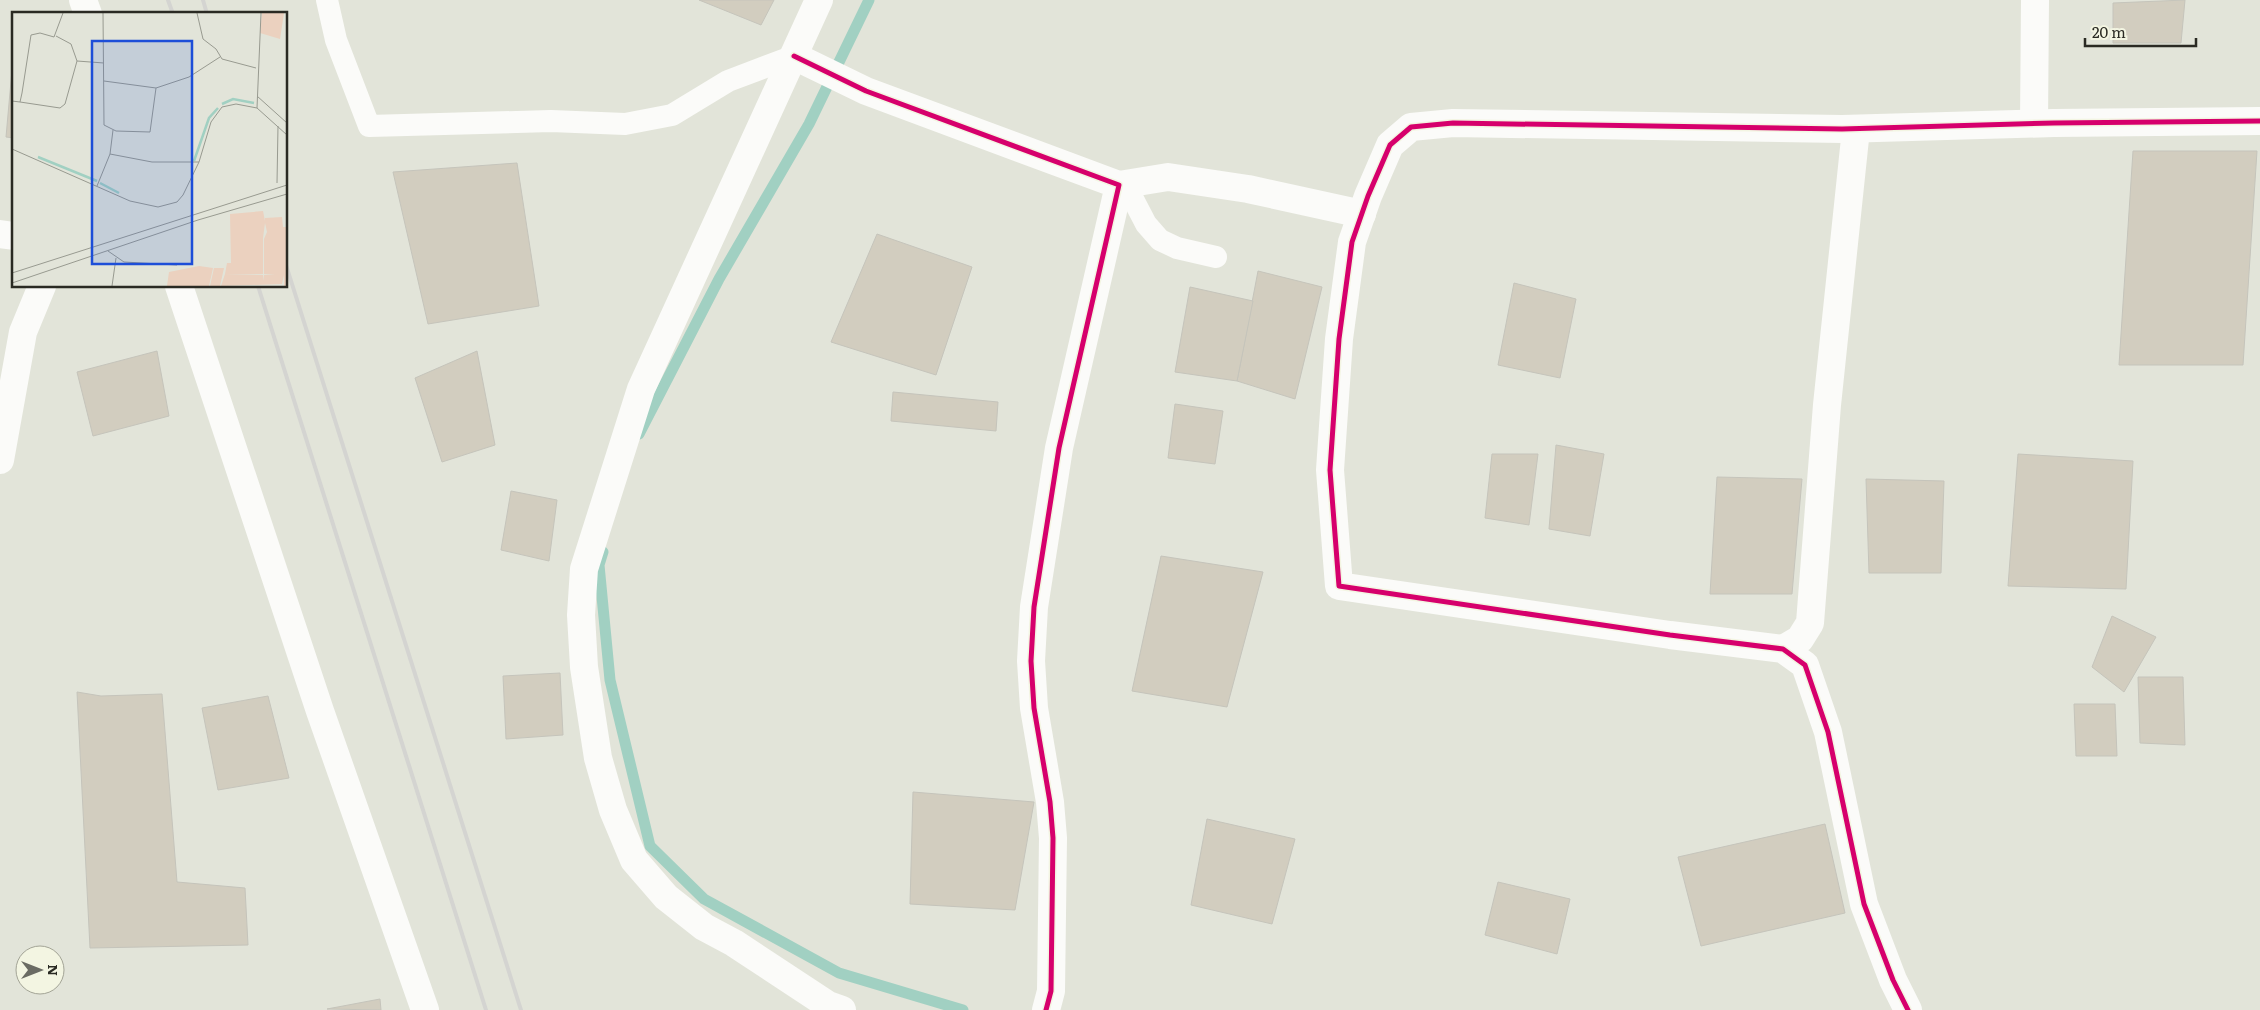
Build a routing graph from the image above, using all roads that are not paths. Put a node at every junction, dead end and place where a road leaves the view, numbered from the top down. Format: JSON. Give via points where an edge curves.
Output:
{"nodes":[{"id":1,"x":83,"y":0,"type":"edge"},
{"id":2,"x":327,"y":0,"type":"edge"},
{"id":3,"x":819,"y":0,"type":"edge"},
{"id":4,"x":2035,"y":0,"type":"edge"},
{"id":5,"x":87,"y":12,"type":"edge"},
{"id":6,"x":805,"y":61,"type":"junction"},
{"id":7,"x":2260,"y":121,"type":"edge"},
{"id":8,"x":2034,"y":123,"type":"junction"},
{"id":9,"x":1856,"y":129,"type":"junction"},
{"id":10,"x":1118,"y":185,"type":"junction"},
{"id":11,"x":1362,"y":214,"type":"junction"},
{"id":12,"x":1216,"y":257,"type":"dead end"},
{"id":13,"x":41,"y":288,"type":"edge"},
{"id":14,"x":180,"y":288,"type":"edge"},
{"id":15,"x":0,"y":460,"type":"edge"},
{"id":16,"x":1783,"y":649,"type":"junction"},
{"id":17,"x":1049,"y":1000,"type":"edge"},
{"id":18,"x":426,"y":1010,"type":"edge"},
{"id":19,"x":842,"y":1010,"type":"edge"},
{"id":20,"x":1908,"y":1010,"type":"edge"}],
"edges":[{"from":1,"to":5,"type":"street"},
{"from":2,"to":6,"type":"lane","via":[[336,40],[368,126],[551,121],[625,124],[672,114],[728,81]]},
{"from":3,"to":6,"type":"street"},
{"from":4,"to":8,"type":"street"},
{"from":6,"to":10,"type":"street","via":[[866,91]]},
{"from":6,"to":19,"type":"street","via":[[641,389],[584,568],[581,615],[598,758],[613,810],[634,860],[666,897],[704,927],[828,1005]]},
{"from":7,"to":8,"type":"street"},
{"from":8,"to":9,"type":"street"},
{"from":9,"to":11,"type":"street","via":[[1453,123],[1412,127],[1390,145]]},
{"from":9,"to":16,"type":"street","via":[[1827,405],[1810,622],[1800,639]]},
{"from":10,"to":11,"type":"street","via":[[1168,177],[1248,189]]},
{"from":10,"to":12,"type":"lane","via":[[1133,199],[1146,224],[1160,240],[1177,248]]},
{"from":10,"to":17,"type":"street","via":[[1060,448],[1034,607],[1031,661],[1034,708],[1053,838]]},
{"from":11,"to":16,"type":"street","via":[[1352,242],[1330,470],[1340,586]]},
{"from":13,"to":15,"type":"street","via":[[23,332]]},
{"from":14,"to":18,"type":"street","via":[[320,711]]},
{"from":16,"to":20,"type":"street","via":[[1805,666],[1808,674],[1828,732],[1864,904]]}]}
